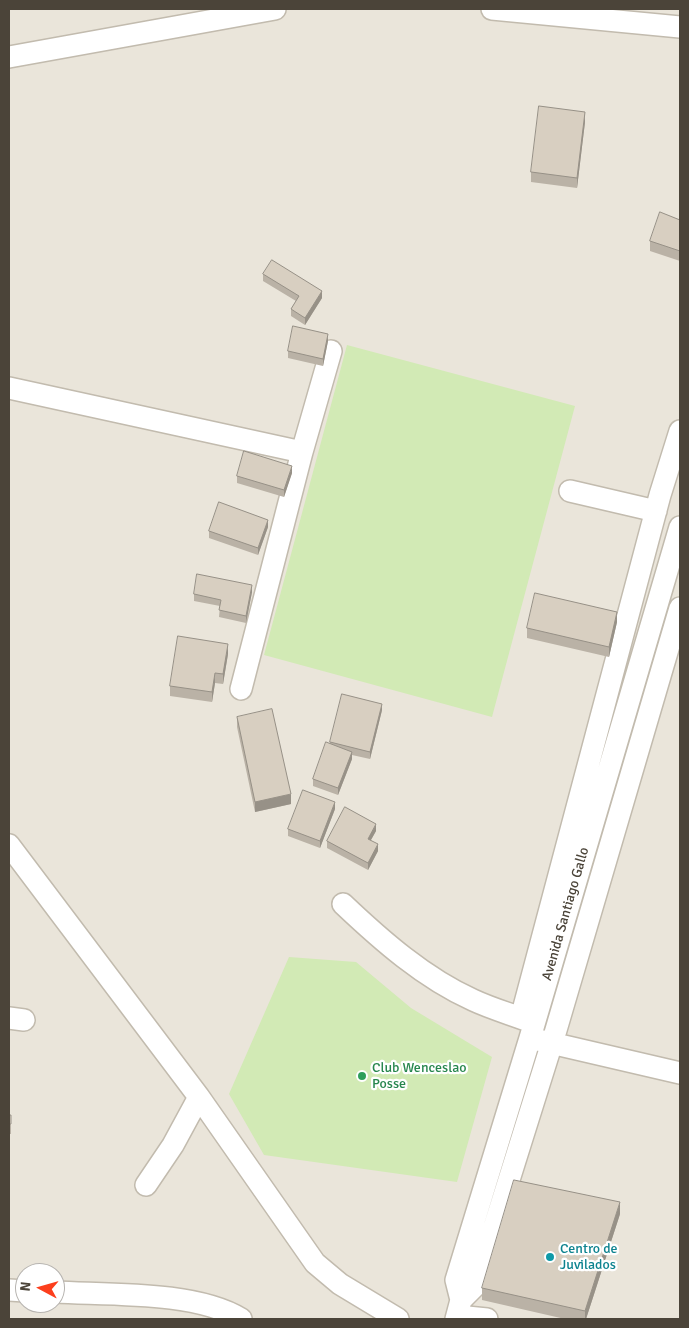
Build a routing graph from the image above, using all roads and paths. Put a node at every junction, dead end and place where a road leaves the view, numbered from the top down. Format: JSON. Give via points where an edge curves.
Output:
{"nodes":[{"id":1,"x":275,"y":9,"type":"edge"},
{"id":2,"x":492,"y":9,"type":"edge"},
{"id":3,"x":680,"y":27,"type":"edge"},
{"id":4,"x":9,"y":57,"type":"edge"},
{"id":5,"x":331,"y":351,"type":"dead end"},
{"id":6,"x":9,"y":388,"type":"edge"},
{"id":7,"x":680,"y":431,"type":"edge"},
{"id":8,"x":302,"y":452,"type":"junction"},
{"id":9,"x":570,"y":491,"type":"dead end"},
{"id":10,"x":656,"y":511,"type":"junction"},
{"id":11,"x":680,"y":528,"type":"edge"},
{"id":12,"x":680,"y":608,"type":"edge"},
{"id":13,"x":241,"y":689,"type":"dead end"},
{"id":14,"x":9,"y":845,"type":"edge"},
{"id":15,"x":343,"y":904,"type":"dead end"},
{"id":16,"x":528,"y":1026,"type":"junction"},
{"id":17,"x":553,"y":1036,"type":"junction"},
{"id":18,"x":680,"y":1073,"type":"edge"},
{"id":19,"x":199,"y":1096,"type":"junction"},
{"id":20,"x":146,"y":1185,"type":"dead end"},
{"id":21,"x":65,"y":1293,"type":"edge"},
{"id":22,"x":458,"y":1312,"type":"edge"},
{"id":23,"x":240,"y":1319,"type":"edge"},
{"id":24,"x":398,"y":1319,"type":"edge"},
{"id":25,"x":487,"y":1319,"type":"edge"}],
"edges":[{"from":1,"to":4,"type":"street"},
{"from":2,"to":3,"type":"street"},
{"from":5,"to":8,"type":"street"},
{"from":6,"to":8,"type":"street"},
{"from":7,"to":10,"type":"street"},
{"from":8,"to":13,"type":"street"},
{"from":9,"to":10,"type":"street"},
{"from":10,"to":16,"type":"street"},
{"from":11,"to":16,"type":"street","name":"Avenida Santiago Gallo"},
{"from":12,"to":17,"type":"street","name":"Avenida Santiago Gallo"},
{"from":14,"to":19,"type":"street"},
{"from":15,"to":16,"type":"street","via":[[429,976]]},
{"from":16,"to":17,"type":"street"},
{"from":16,"to":22,"type":"street","name":"Avenida Santiago Gallo","via":[[456,1280]]},
{"from":17,"to":18,"type":"street"},
{"from":17,"to":22,"type":"street","name":"Avenida Santiago Gallo","via":[[476,1285]]},
{"from":19,"to":20,"type":"street","via":[[173,1145]]},
{"from":19,"to":24,"type":"street","via":[[316,1263],[340,1284]]},
{"from":21,"to":23,"type":"street","via":[[172,1299],[208,1306]]},
{"from":22,"to":25,"type":"street"}]}
